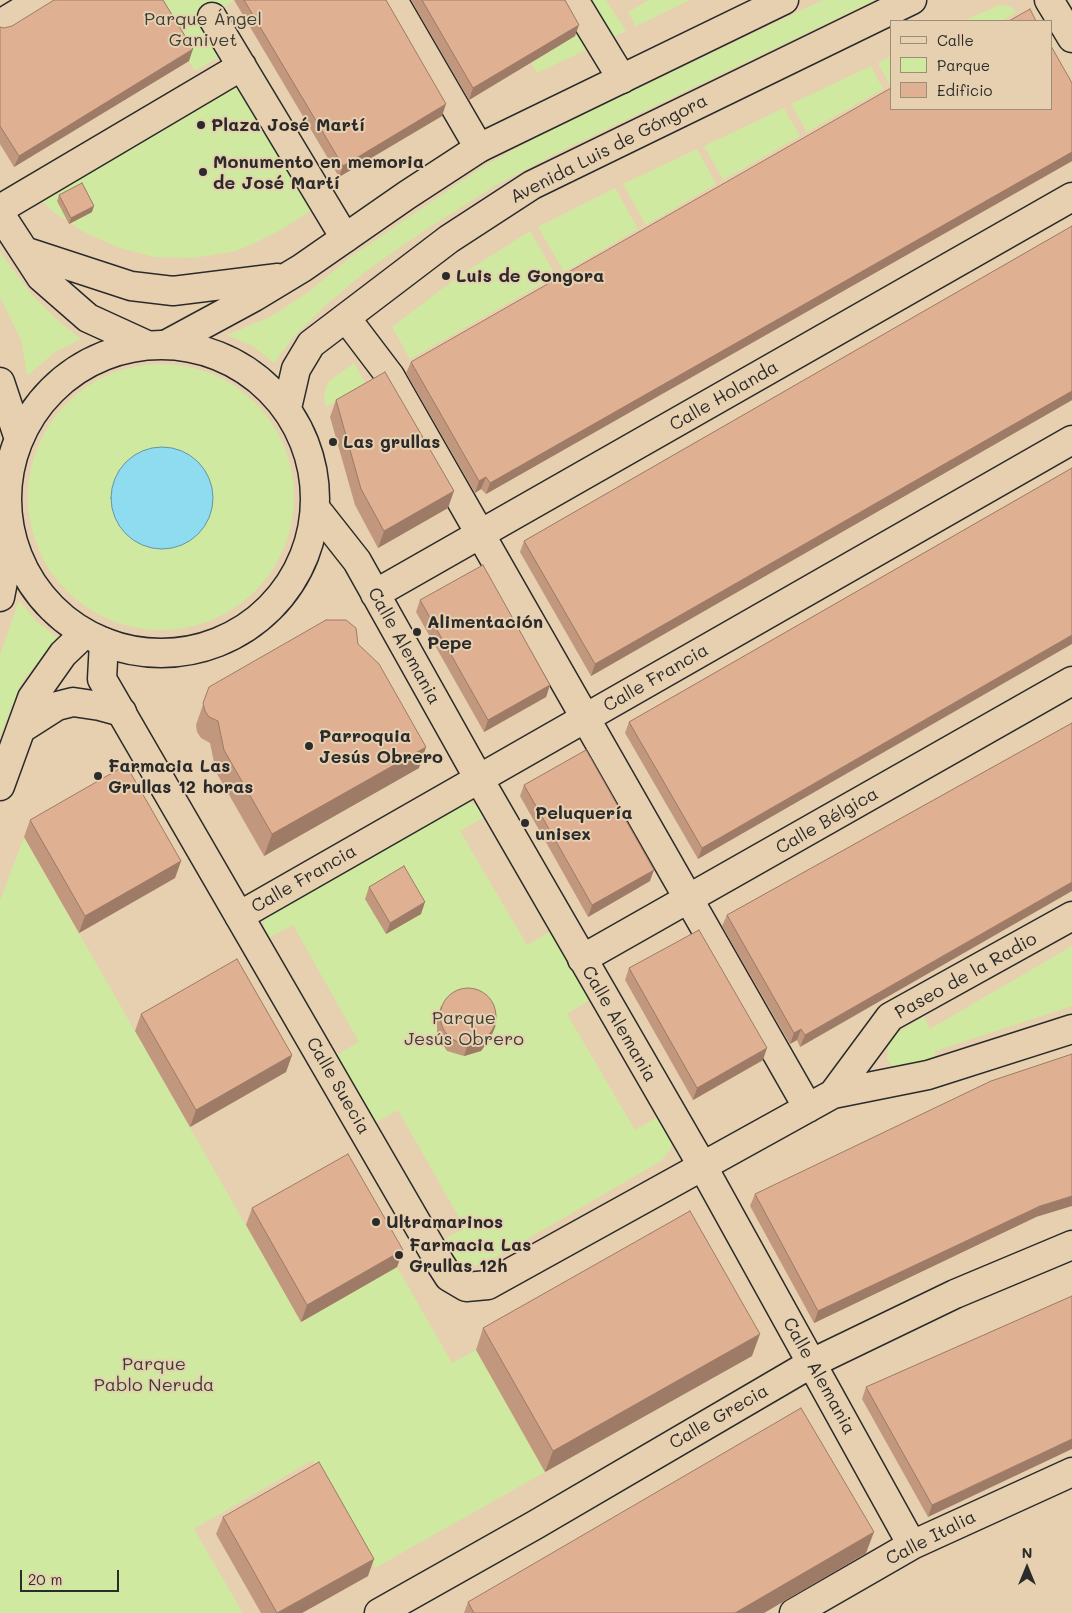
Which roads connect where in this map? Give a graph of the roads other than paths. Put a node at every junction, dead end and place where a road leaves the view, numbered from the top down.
1 (40, 0) edge
2 (393, 0) edge
3 (574, 0) edge
4 (784, 0) edge
5 (912, 0) edge
6 (1049, 0) edge
7 (212, 17) dead end
8 (0, 24) edge
9 (1072, 38) edge
10 (242, 66) junction
11 (622, 80) junction
12 (479, 148) junction
13 (1072, 197) edge
14 (0, 209) edge
15 (0, 214) edge
16 (345, 238) junction
17 (24, 251) junction
18 (286, 277) junction
19 (346, 318) junction
20 (158, 344) junction
21 (0, 382) edge
22 (286, 408) junction
23 (18, 436) junction
24 (1072, 440) edge
25 (316, 509) junction
26 (481, 534) junction
27 (11, 540) junction
28 (376, 594) junction
29 (0, 597) edge
30 (94, 638) junction
31 (1072, 682) edge
32 (122, 712) junction
33 (586, 718) junction
34 (21, 729) junction
35 (478, 779) junction
36 (0, 786) edge
37 (689, 899) junction
38 (239, 916) junction
39 (1072, 916) edge
40 (582, 959) junction
41 (1072, 1029) edge
42 (872, 1042) junction
43 (898, 1082) junction
44 (833, 1094) junction
45 (808, 1108) junction
46 (703, 1167) junction
47 (1072, 1245) edge
48 (812, 1363) junction
49 (1072, 1472) edge
50 (912, 1545) junction
51 (379, 1613) edge
52 (794, 1613) edge

1 - 8 street
2 - 12 street
3 - 11 street
4 - 11 street
5 - 19 street, Avenida Luis de Góngora
6 - 9 street
7 - 10 street
10 - 14 street
10 - 16 street
11 - 12 street
12 - 16 street
13 - 26 street, Calle Holanda
15 - 17 street
16 - 18 street
17 - 18 street
17 - 20 street
18 - 20 street
19 - 22 street, Avenida Luis de Góngora
19 - 26 street
20 - 22 street
20 - 23 street
21 - 23 street
22 - 25 street
23 - 27 street
24 - 33 street, Calle Francia
25 - 28 street, Calle Alemania
25 - 30 street
26 - 28 street, Calle Holanda
26 - 33 street
27 - 29 street
27 - 30 street
28 - 35 street, Calle Alemania
30 - 32 street, Calle Suecia
30 - 34 street
31 - 37 street, Calle Bélgica
32 - 34 street
32 - 38 street, Calle Suecia
33 - 35 street, Calle Francia
33 - 37 street
34 - 36 street
35 - 38 street, Calle Francia
35 - 40 street, Calle Alemania
37 - 40 street, Calle Bélgica
37 - 45 street
38 - 46 street, Calle Suecia
39 - 42 street, Paseo de la Radio
40 - 46 street, Calle Alemania
41 - 43 street, Paseo de la Radio
42 - 43 street
42 - 44 street, Paseo de la Radio
43 - 44 street, Paseo de la Radio
44 - 45 street, Paseo de la Radio
45 - 46 street, Paseo de la Radio
46 - 48 street, Calle Alemania
47 - 48 street, Calle Grecia
48 - 50 street, Calle Alemania
48 - 51 street, Calle Grecia
49 - 50 street, Calle Italia
50 - 52 street, Calle Italia

